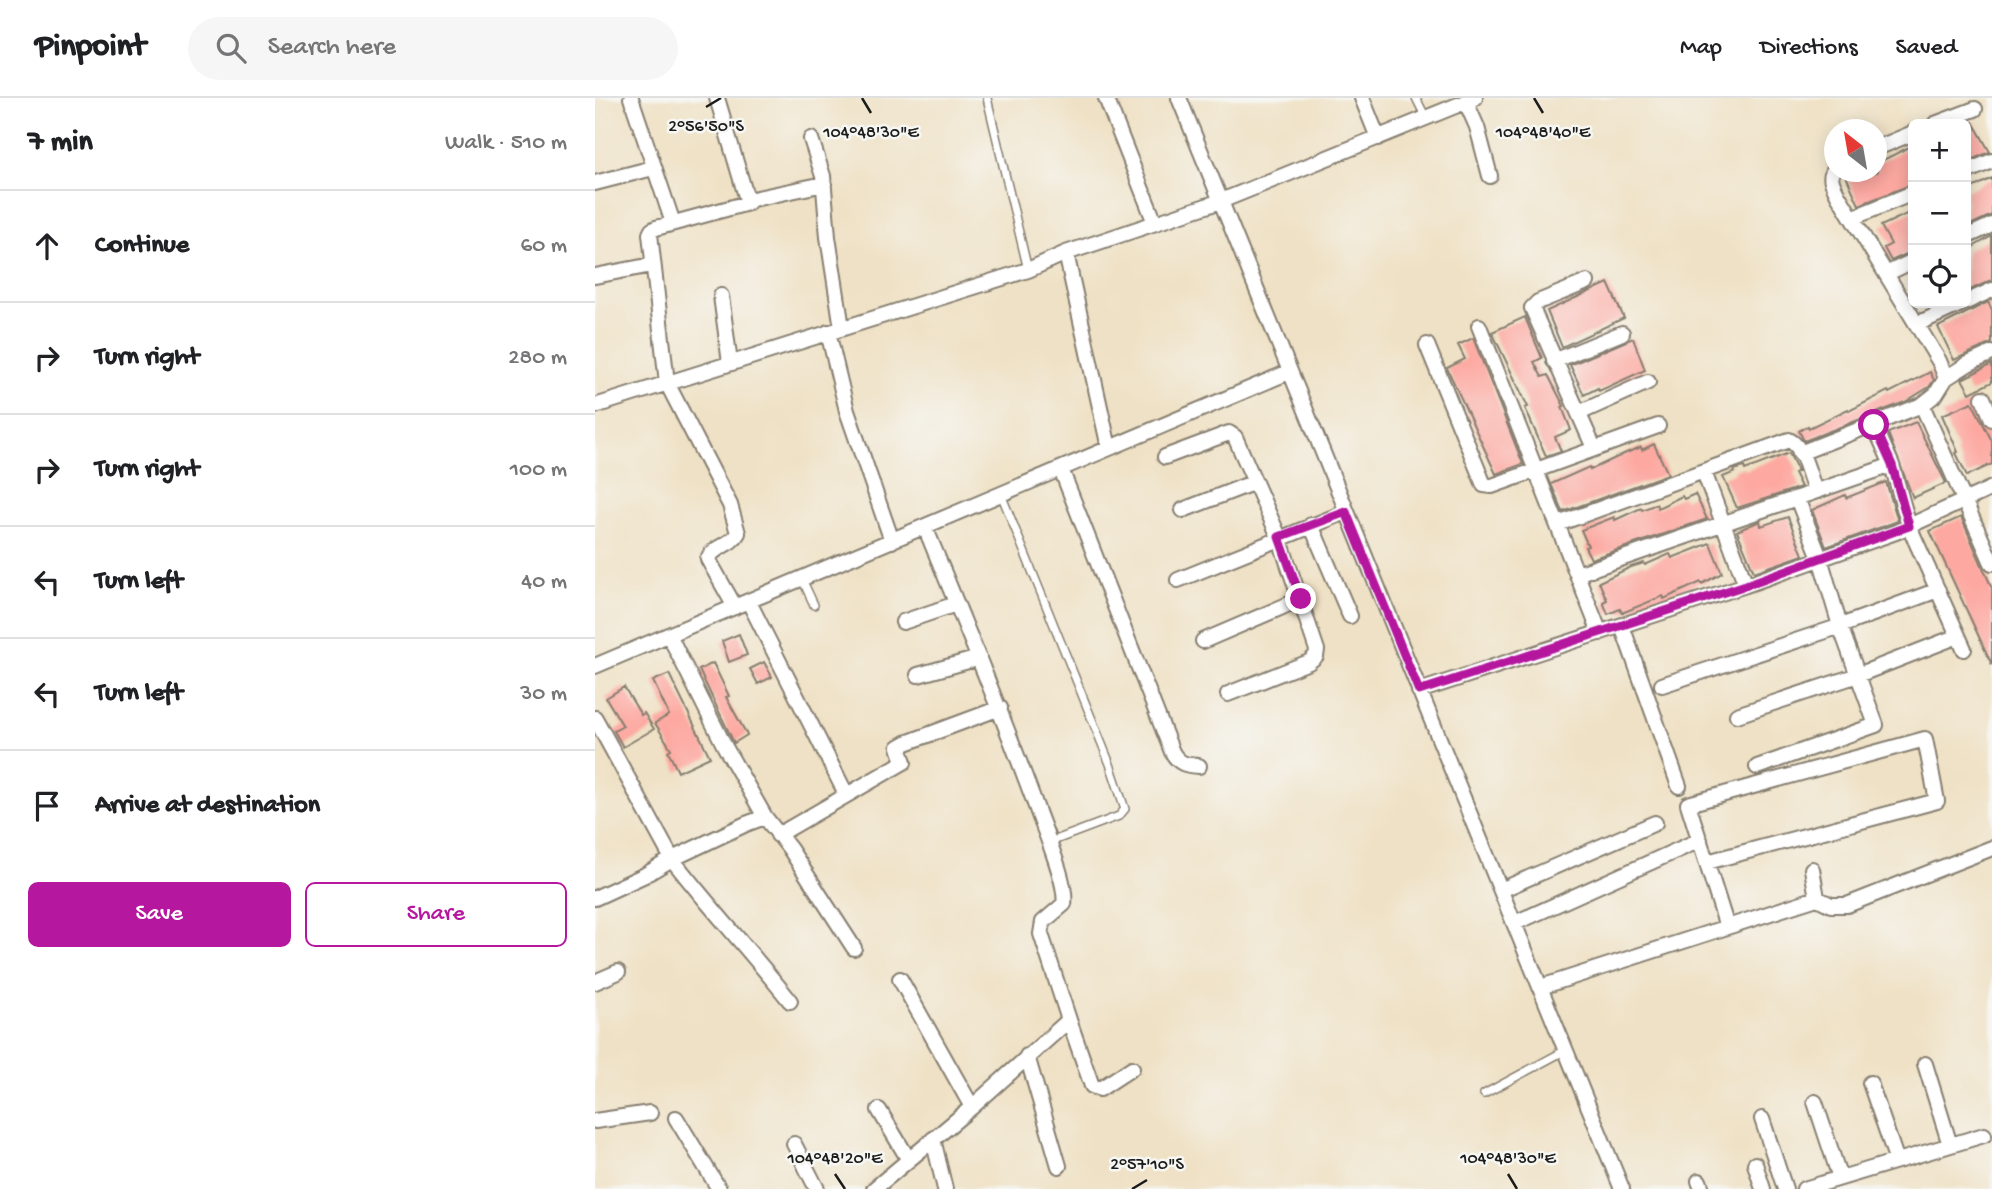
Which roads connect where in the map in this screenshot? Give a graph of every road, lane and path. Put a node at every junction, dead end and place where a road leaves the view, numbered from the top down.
1 (631, 98) edge
2 (717, 98) edge
3 (987, 98) edge
4 (1106, 98) edge
5 (1179, 98) edge
6 (1362, 98) edge
7 (1416, 98) edge
8 (1471, 104) edge
9 (1975, 109) dead end
10 (1426, 118) junction
11 (1948, 119) edge
12 (1908, 135) edge
13 (1378, 138) junction
14 (811, 139) dead end
15 (1887, 144) edge
16 (1992, 161) edge
17 (653, 168) junction
18 (1971, 170) edge
19 (1490, 176) dead end
20 (1833, 182) edge
21 (595, 183) edge
22 (824, 184) junction
23 (1908, 195) edge
24 (748, 200) junction
25 (1224, 209) junction
26 (1852, 218) junction
27 (673, 223) junction
28 (1155, 223) junction
29 (1992, 225) edge
30 (1971, 235) edge
31 (1068, 260) junction
32 (1908, 263) edge
33 (652, 265) junction
34 (1028, 270) junction
35 (1886, 274) junction
36 (595, 276) edge
37 (1587, 282) dead end
38 (1992, 290) edge
39 (721, 296) dead end
40 (1971, 299) edge
41 (1951, 308) edge
42 (1916, 324) junction
43 (1479, 326) dead end
44 (1622, 333) dead end
45 (832, 334) junction
46 (1427, 345) dead end
47 (1992, 353) edge
48 (1555, 362) junction
49 (730, 363) junction
50 (1946, 378) junction
51 (1292, 380) junction
52 (1648, 382) dead end
53 (670, 387) junction
54 (1983, 398) dead end
55 (595, 405) edge
56 (1922, 405) junction
57 (1579, 413) junction
58 (1992, 419) edge
59 (1874, 425) junction
60 (1658, 426) dead end
61 (1109, 448) junction
62 (1594, 448) junction
63 (1800, 453) junction
64 (1165, 457) dead end
65 (1892, 465) junction
66 (1537, 468) junction
67 (1704, 472) junction
68 (1064, 477) junction
69 (1255, 482) junction
70 (1992, 488) edge
71 (1815, 491) junction
72 (1002, 497) junction
73 (1797, 498) junction
74 (1966, 499) junction
75 (1183, 510) dead end
76 (1346, 512) junction
77 (1558, 524) junction
78 (1723, 524) junction
79 (1311, 525) junction
80 (1909, 526) junction
81 (928, 534) junction
82 (1279, 537) junction
83 (892, 541) junction
84 (1990, 555) edge
85 (1820, 558) junction
86 (1577, 574) junction
87 (1178, 580) dead end
88 (803, 582) junction
89 (1746, 585) junction
90 (1938, 590) junction
91 (1301, 599) junction
92 (956, 604) junction
93 (745, 605) junction
94 (814, 605) dead end
95 (1350, 617) dead end
96 (903, 622) dead end
97 (1622, 626) junction
98 (1840, 626) junction
99 (1600, 633) junction
100 (673, 641) junction
101 (1203, 641) dead end
102 (979, 657) junction
103 (595, 666) edge
104 (918, 675) dead end
105 (1858, 675) junction
106 (1662, 685) dead end
107 (1419, 691) junction
108 (1228, 694) dead end
109 (1000, 708) junction
110 (1737, 715) dead end
111 (595, 718) edge
112 (1199, 766) dead end
113 (1757, 768) dead end
114 (1679, 786) dead end
115 (846, 794) junction
116 (765, 817) junction
117 (1655, 823) dead end
118 (778, 835) junction
119 (1700, 840) junction
120 (1049, 842) junction
121 (1992, 848) edge
122 (672, 859) junction
123 (1707, 862) junction
124 (1812, 869) dead end
125 (1501, 890) junction
126 (595, 898) edge
127 (1817, 898) junction
128 (1515, 923) junction
129 (1727, 927) junction
130 (854, 948) dead end
131 (618, 972) dead end
132 (900, 979) dead end
133 (595, 982) edge
134 (1541, 987) junction
135 (790, 1002) dead end
136 (1069, 1020) junction
137 (1566, 1050) junction
138 (1027, 1056) junction
139 (1925, 1064) dead end
140 (1132, 1068) dead end
141 (1870, 1083) dead end
142 (1484, 1094) dead end
143 (1815, 1102) dead end
144 (972, 1107) junction
145 (879, 1110) dead end
146 (650, 1113) dead end
147 (676, 1118) dead end
148 (1762, 1119) dead end
149 (595, 1121) edge
150 (1984, 1135) dead end
151 (933, 1139) junction
152 (794, 1144) dead end
153 (1950, 1145) junction
154 (909, 1160) junction
155 (1897, 1161) junction
156 (1755, 1164) dead end
157 (1059, 1166) dead end
158 (1840, 1178) junction
159 (719, 1189) edge
160 (817, 1189) edge
161 (874, 1189) edge
162 (945, 1189) edge
163 (1622, 1189) edge
164 (1763, 1189) edge
165 (1786, 1189) edge
166 (1804, 1189) edge

1 - 17 street
2 - 24 street
3 - 34 lane
4 - 28 street
5 - 25 street
6 - 13 street
7 - 10 lane
8 - 10 street
8 - 19 street
9 - 11 street
10 - 13 street
12 - 15 street
13 - 25 street
14 - 22 street
16 - 18 street
17 - 21 street
17 - 27 street
20 - 26 street
22 - 24 street
22 - 45 street
23 - 26 street
24 - 27 street
25 - 28 street
25 - 51 street
26 - 35 street
27 - 33 street
28 - 31 street
29 - 30 street
31 - 34 street
31 - 61 street
32 - 35 street
33 - 36 street
33 - 53 street
34 - 45 street
35 - 42 street
37 - 48 street
38 - 40 street
39 - 49 street
41 - 42 street
42 - 50 street
43 - 66 street
44 - 48 street
45 - 49 street
45 - 83 street
46 - 66 street
47 - 50 street
48 - 57 street
49 - 53 street
50 - 56 street
51 - 61 street
51 - 76 street
52 - 57 street
53 - 55 street
53 - 93 street
54 - 58 street
56 - 59 street
56 - 74 street
57 - 62 street
59 - 63 street
59 - 65 street
60 - 62 street
61 - 68 street
62 - 66 street
63 - 67 street
63 - 71 street
64 - 69 street
65 - 71 street
65 - 80 street
66 - 77 street
67 - 77 street
67 - 78 street
68 - 72 street
68 - 112 street
69 - 75 street
69 - 82 street
70 - 74 street
71 - 73 street
72 - 81 street
72 - 120 lane
73 - 78 street
73 - 85 street
74 - 80 street
74 - 84 street
76 - 79 street
76 - 107 street
77 - 86 street
78 - 86 street
78 - 89 street
79 - 82 street
79 - 95 street
80 - 85 street
80 - 90 street
81 - 83 street
81 - 92 street
82 - 87 street
82 - 91 street
83 - 88 street
85 - 89 street
85 - 98 street
86 - 99 street
88 - 93 street
88 - 94 lane
89 - 97 street
90 - 98 street
90 - 105 street
91 - 101 street
91 - 108 street
92 - 96 street
92 - 102 street
93 - 100 street
93 - 115 street
97 - 99 street
97 - 114 street
98 - 105 street
98 - 106 street
99 - 107 street
100 - 103 street
100 - 116 street
102 - 104 street
102 - 109 street
105 - 110 street
105 - 113 street
107 - 125 street
109 - 115 street
109 - 120 street
111 - 122 street
115 - 118 street
116 - 118 street
116 - 122 street
117 - 125 street
118 - 130 street
119 - 123 street
119 - 123 street
119 - 128 street
120 - 136 street
121 - 127 street
122 - 126 street
122 - 135 street
123 - 129 street
124 - 127 street
125 - 128 street
127 - 129 street
128 - 134 street
129 - 134 street
131 - 133 street
132 - 144 street
134 - 137 street
136 - 138 street
136 - 140 street
137 - 142 lane
137 - 163 street
138 - 144 street
138 - 157 street
139 - 153 street
141 - 155 street
143 - 158 street
144 - 151 street
145 - 154 street
146 - 149 street
147 - 159 street
148 - 165 street
150 - 153 street
151 - 154 street
151 - 162 street
152 - 160 street
153 - 155 street
154 - 161 street
155 - 158 street
156 - 164 street
158 - 166 street

